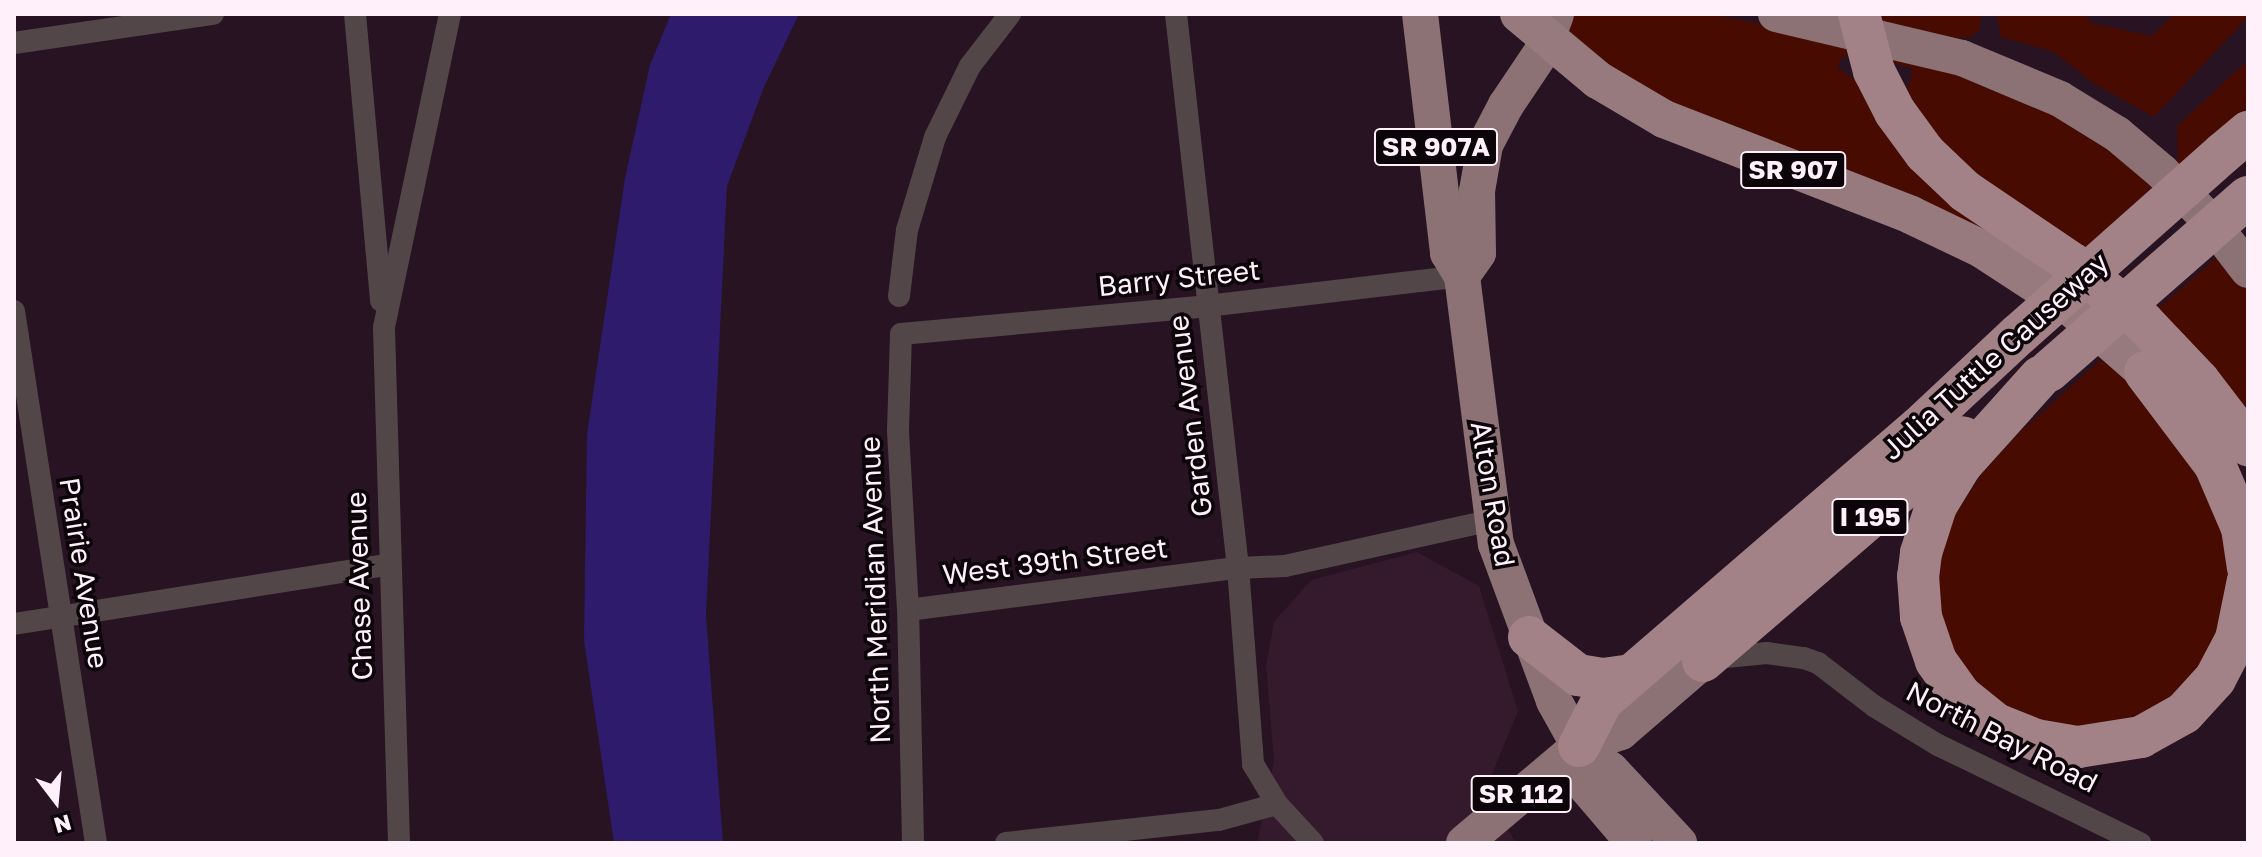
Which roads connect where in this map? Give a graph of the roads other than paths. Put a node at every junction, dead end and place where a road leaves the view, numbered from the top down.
1 (213, 14) edge
2 (355, 14) edge
3 (450, 14) edge
4 (1010, 14) edge
5 (1176, 14) edge
6 (1420, 14) edge
7 (1519, 14) edge
8 (1776, 14) edge
9 (1859, 14) edge
10 (1552, 27) edge
11 (14, 43) edge
12 (2235, 143) edge
13 (2248, 197) edge
14 (2248, 270) edge
15 (1462, 276) junction
16 (899, 296) dead end
17 (1207, 306) junction
18 (14, 311) edge
19 (384, 327) junction
20 (901, 334) joint
21 (2145, 372) junction
22 (2045, 374) junction
23 (2248, 445) edge
24 (2248, 491) edge
25 (1492, 520) junction
26 (388, 565) junction
27 (1238, 568) junction
28 (2248, 568) edge
29 (2248, 580) edge
30 (908, 610) junction
31 (60, 617) junction
32 (14, 624) edge
33 (1529, 637) junction
34 (1703, 661) junction
35 (1632, 675) junction
36 (1579, 746) junction
37 (1277, 804) junction
38 (1669, 840) edge
39 (96, 843) edge
40 (399, 843) edge
41 (913, 843) edge
42 (1006, 843) edge
43 (1313, 843) edge
44 (1464, 843) edge
45 (1634, 843) edge
46 (2140, 843) edge

1 - 11 street
2 - 19 street, Chase Avenue
3 - 19 street, Chase Avenue
4 - 16 street
5 - 17 street, Garden Avenue
6 - 15 main road, Alton Road / SR 907A
7 - 10 highway, SR 907
8 - 14 main road
9 - 23 highway, bridge
10 - 15 main road, SR 907A
10 - 21 highway, SR 907
12 - 35 highway, Julia Tuttle Causeway / I 195, bridge
13 - 22 highway, Julia Tuttle Causeway / I 195, bridge
15 - 17 street, Barry Street
15 - 25 main road, Alton Road / SR 907A
17 - 20 street, Barry Street
17 - 27 street, Garden Avenue
18 - 31 street, Prairie Avenue
19 - 26 street, Chase Avenue
20 - 30 street, North Meridian Avenue
21 - 24 main road, SR 907
21 - 28 highway
22 - 29 highway
22 - 34 highway, Julia Tuttle Causeway / I 195
25 - 27 street, West 39th Street
25 - 33 main road, Alton Road / SR 907A
26 - 31 street
26 - 40 street, Chase Avenue
27 - 30 street, West 39th Street
27 - 37 street, Garden Avenue
30 - 41 street, North Meridian Avenue
31 - 32 street
31 - 39 street, Prairie Avenue
33 - 35 highway
33 - 36 main road, Alton Road / SR 907A
34 - 36 main road, Julia Tuttle Causeway / I 195
34 - 46 street, North Bay Road
35 - 36 highway, Julia Tuttle Causeway / I 195
36 - 38 main road, Alton Road / SR 907A
36 - 44 main road, SR 112
36 - 45 main road, Alton Road / SR 907A
37 - 42 street
37 - 43 street, Garden Avenue

